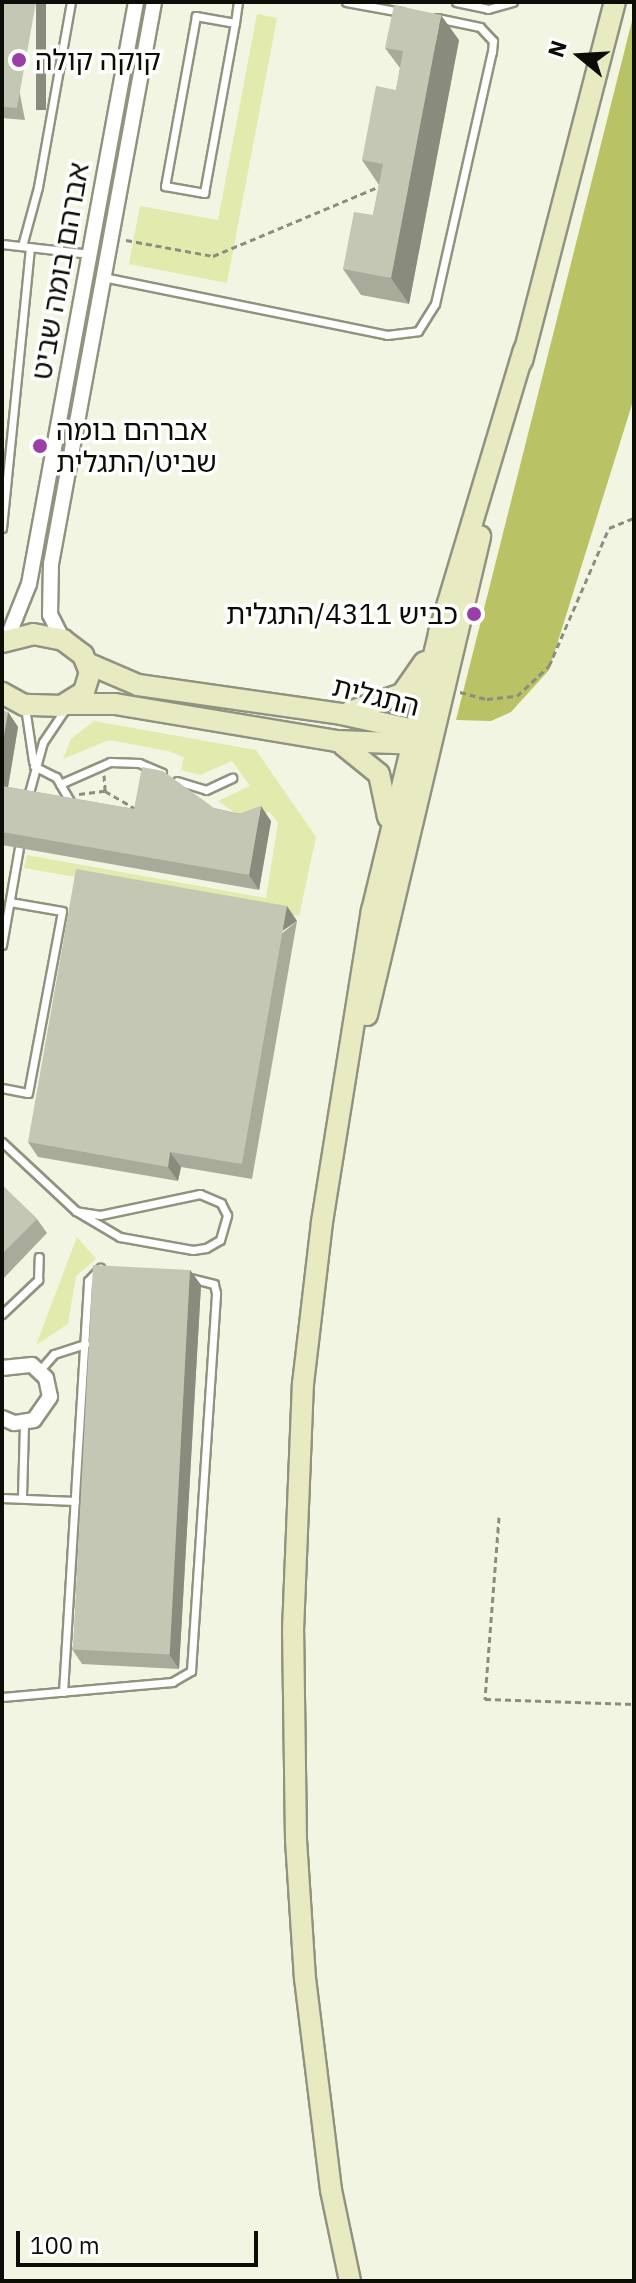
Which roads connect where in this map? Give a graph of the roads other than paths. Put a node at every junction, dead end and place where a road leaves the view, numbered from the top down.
1 (71, 2) edge
2 (136, 2) edge
3 (154, 2) edge
4 (238, 2) edge
5 (346, 2) edge
6 (456, 2) edge
7 (513, 2) edge
8 (615, 2) edge
9 (409, 13) edge
10 (424, 16) edge
11 (235, 23) junction
12 (2, 244) edge
13 (26, 246) junction
14 (90, 254) junction
15 (103, 277) junction
16 (524, 350) junction
17 (2, 528) edge
18 (439, 633) junction
19 (63, 640) junction
20 (4, 641) edge
21 (89, 664) junction
22 (2, 693) edge
23 (69, 704) junction
24 (24, 705) junction
25 (341, 714) junction
26 (419, 740) junction
27 (336, 741) junction
28 (34, 766) junction
29 (232, 778) dead end
30 (60, 784) junction
31 (27, 803) edge
32 (72, 805) edge
33 (388, 842) junction
34 (19, 848) edge
35 (10, 902) junction
36 (2, 945) edge
37 (2, 1088) edge
38 (2, 1142) edge
39 (76, 1211) junction
40 (322, 1222) junction
41 (39, 1257) dead end
42 (104, 1266) edge
43 (177, 1276) edge
44 (2, 1314) edge
45 (85, 1344) junction
46 (2, 1368) edge
47 (40, 1370) junction
48 (2, 1418) edge
49 (24, 1423) junction
50 (22, 1496) junction
51 (2, 1498) edge
52 (75, 1501) junction
53 (63, 1692) junction
54 (2, 1697) edge
55 (350, 2281) edge

1 - 13 lane
2 - 14 street, אברהם בומה שביט
3 - 15 street, אברהם בומה שביט
4 - 11 lane
5 - 9 lane
6 - 7 lane
8 - 16 main road
10 - 15 lane
11 - 11 lane
12 - 13 lane
13 - 14 lane
13 - 17 lane
14 - 20 street, אברהם בומה שביט
15 - 19 street, אברהם בומה שביט
16 - 18 main road
16 - 26 main road
18 - 25 main road
18 - 26 main road
19 - 20 main road
19 - 21 main road, התגלית
21 - 23 main road
21 - 25 main road, התגלית
22 - 24 main road
23 - 24 main road, התגלית
23 - 27 main road, התגלית
23 - 28 lane
24 - 28 lane
25 - 26 main road, התגלית
26 - 27 main road, התגלית
26 - 33 main road
26 - 40 main road
27 - 33 main road
28 - 30 lane
28 - 31 lane
29 - 30 lane
30 - 32 lane
33 - 40 main road
34 - 35 lane
35 - 36 lane
35 - 37 lane
38 - 39 lane
39 - 39 lane
40 - 55 main road
41 - 44 lane
42 - 45 lane
43 - 53 lane
45 - 47 lane
45 - 52 lane
46 - 47 street
47 - 49 street
48 - 49 street
49 - 50 lane
50 - 51 lane
50 - 52 lane
52 - 53 lane
53 - 54 lane

